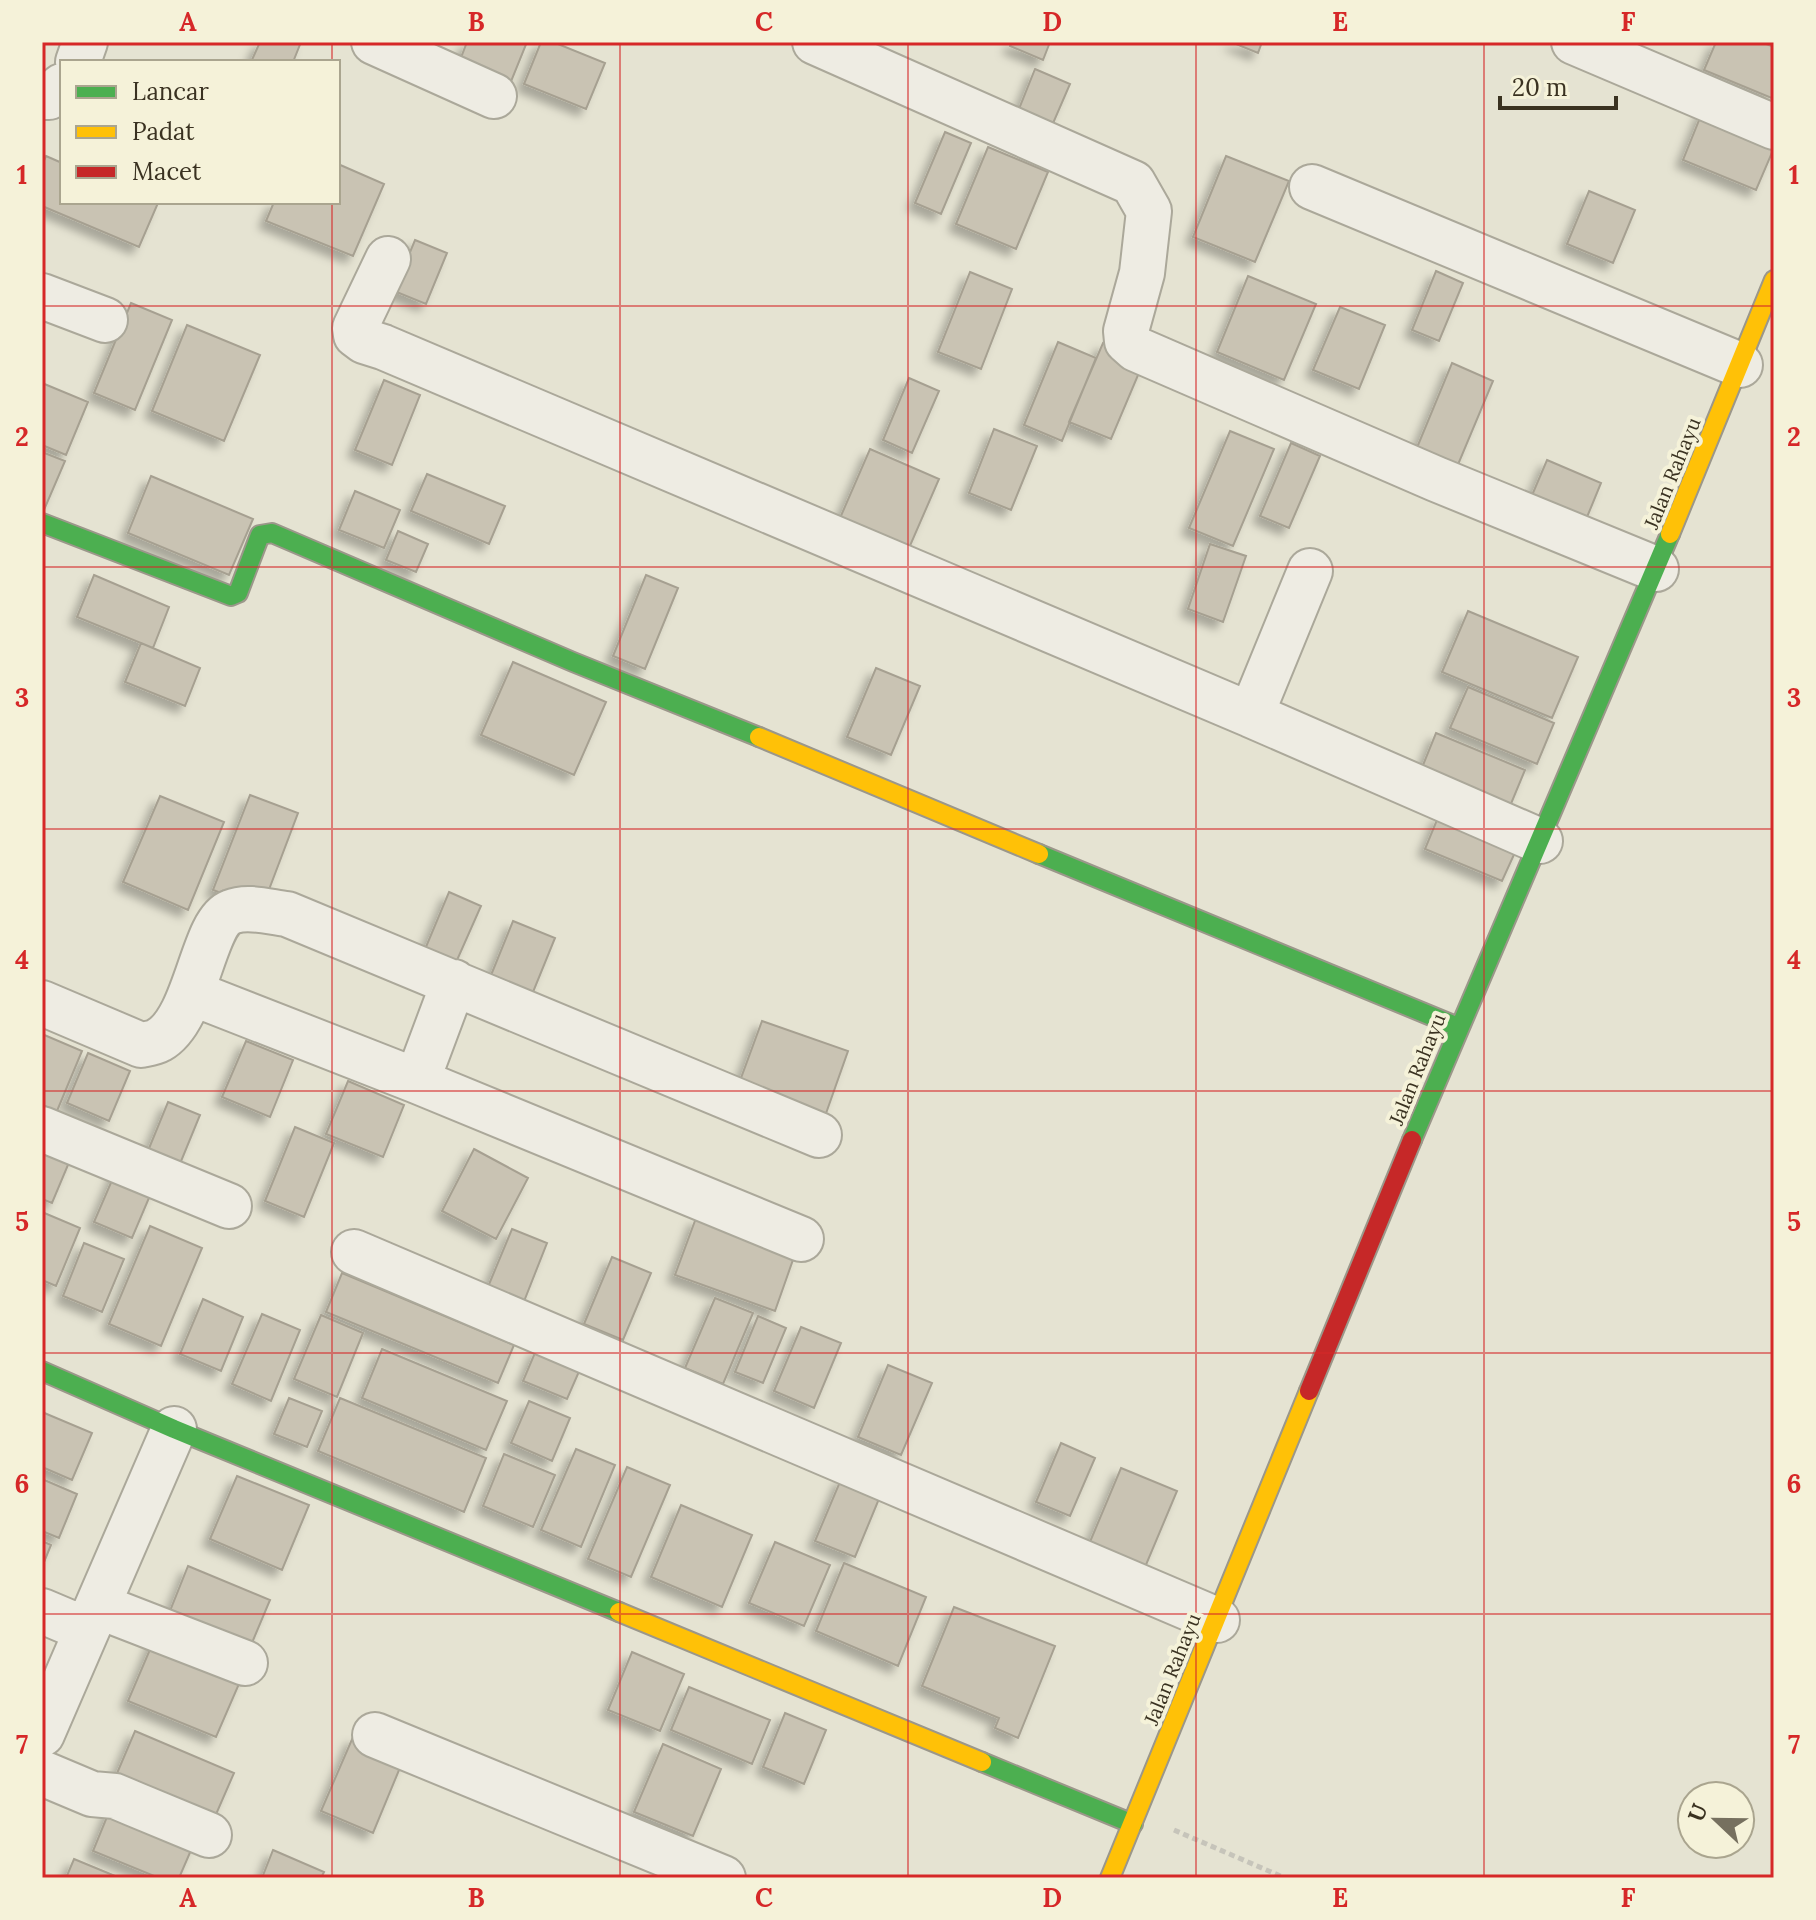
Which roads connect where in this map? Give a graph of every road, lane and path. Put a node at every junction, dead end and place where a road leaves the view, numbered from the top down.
1 (374, 42) edge
2 (815, 42) edge
3 (1574, 42) edge
4 (60, 88) edge
5 (494, 96) dead end
6 (42, 97) edge
7 (1774, 127) edge
8 (1312, 187) dead end
9 (388, 259) dead end
10 (1774, 280) edge
11 (42, 296) edge
12 (105, 320) dead end
13 (1740, 365) junction
14 (42, 523) edge
15 (1656, 569) junction
16 (1310, 571) dead end
17 (1251, 715) junction
18 (1540, 841) junction
19 (454, 982) junction
20 (192, 993) junction
21 (42, 1003) edge
22 (1458, 1027) junction
23 (417, 1081) junction
24 (42, 1129) edge
25 (819, 1135) dead end
26 (229, 1206) dead end
27 (801, 1239) dead end
28 (354, 1252) dead end
29 (42, 1371) edge
30 (174, 1429) junction
31 (42, 1611) edge
32 (92, 1618) junction
33 (1217, 1620) junction
34 (245, 1663) dead end
35 (42, 1734) edge
36 (375, 1735) dead end
37 (42, 1773) edge
38 (1135, 1819) junction
39 (209, 1835) dead end
40 (723, 1878) edge
41 (1110, 1878) edge
42 (1285, 1878) edge

1 - 5 street
2 - 15 street
3 - 7 street
4 - 6 street
8 - 13 street
9 - 17 street
10 - 13 street, Jalan Rahayu
11 - 12 street
13 - 15 street, Jalan Rahayu
14 - 22 street
15 - 18 street, Jalan Rahayu
16 - 17 street
17 - 18 street
18 - 22 street, Jalan Rahayu
19 - 20 street
19 - 23 street
19 - 25 street
20 - 21 street
20 - 23 street
22 - 33 street, Jalan Rahayu
23 - 27 street
24 - 26 street
28 - 33 street
29 - 30 street
30 - 32 street
30 - 38 street
31 - 32 street
32 - 34 street
32 - 35 street
33 - 38 street, Jalan Rahayu
36 - 40 street
37 - 39 street
38 - 41 street, Jalan Rahayu
38 - 42 path

